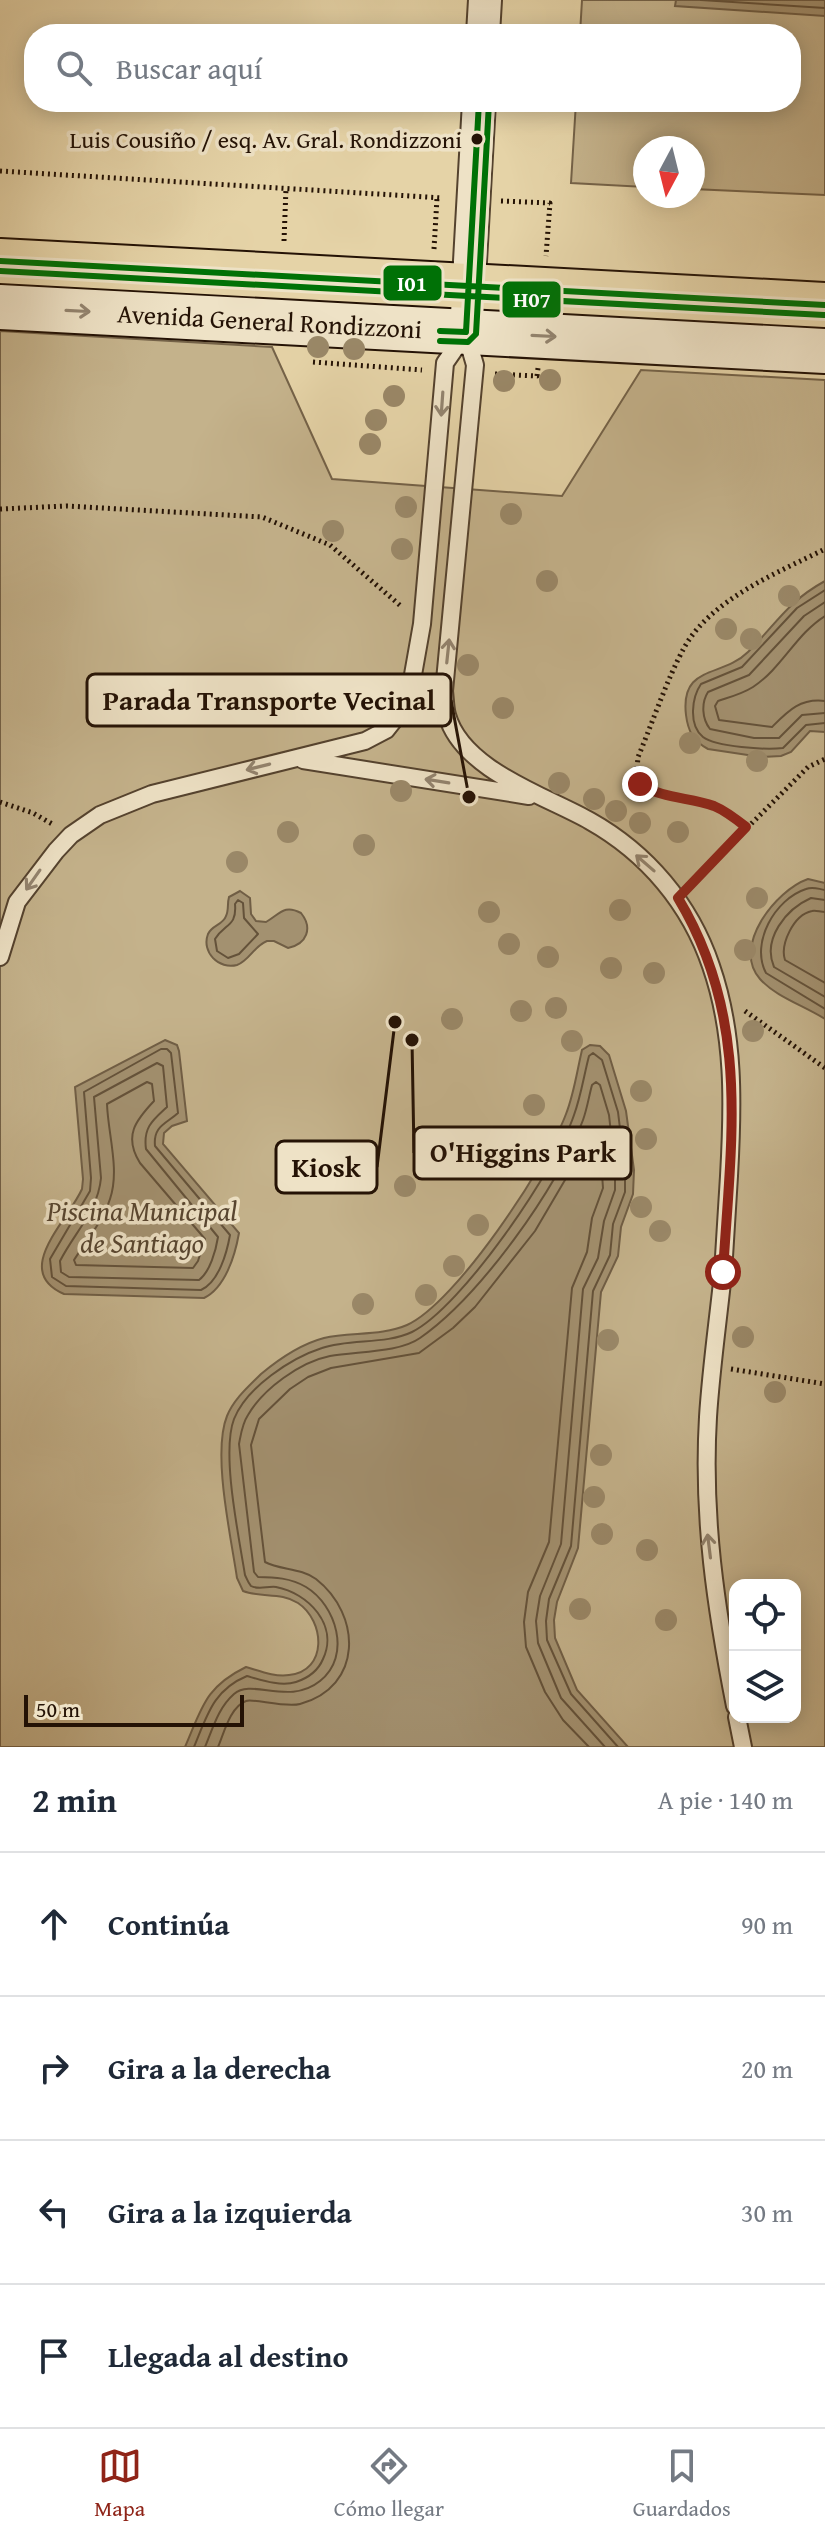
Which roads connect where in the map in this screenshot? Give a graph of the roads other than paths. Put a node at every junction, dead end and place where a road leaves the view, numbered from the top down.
1 (485, 0) edge
2 (484, 24) edge
3 (478, 112) edge
4 (0, 261) edge
5 (469, 286) junction
6 (825, 305) edge
7 (0, 307) edge
8 (825, 351) edge
9 (470, 352) junction
10 (293, 758) junction
11 (542, 798) junction
12 (0, 957) edge
13 (729, 1668) edge
14 (738, 1723) edge
15 (743, 1747) edge

1 - 2 street
3 - 5 street
4 - 5 main road, Avenida General Rondizzoni
5 - 6 main road, Avenida General Rondizzoni
5 - 9 street
7 -> 9 main road, Avenida General Rondizzoni
9 -> 8 main road, Avenida General Rondizzoni
9 -> 10 lane
11 -> 9 lane
11 -> 10 lane
10 -> 12 lane
13 -> 11 lane
14 - 15 lane

